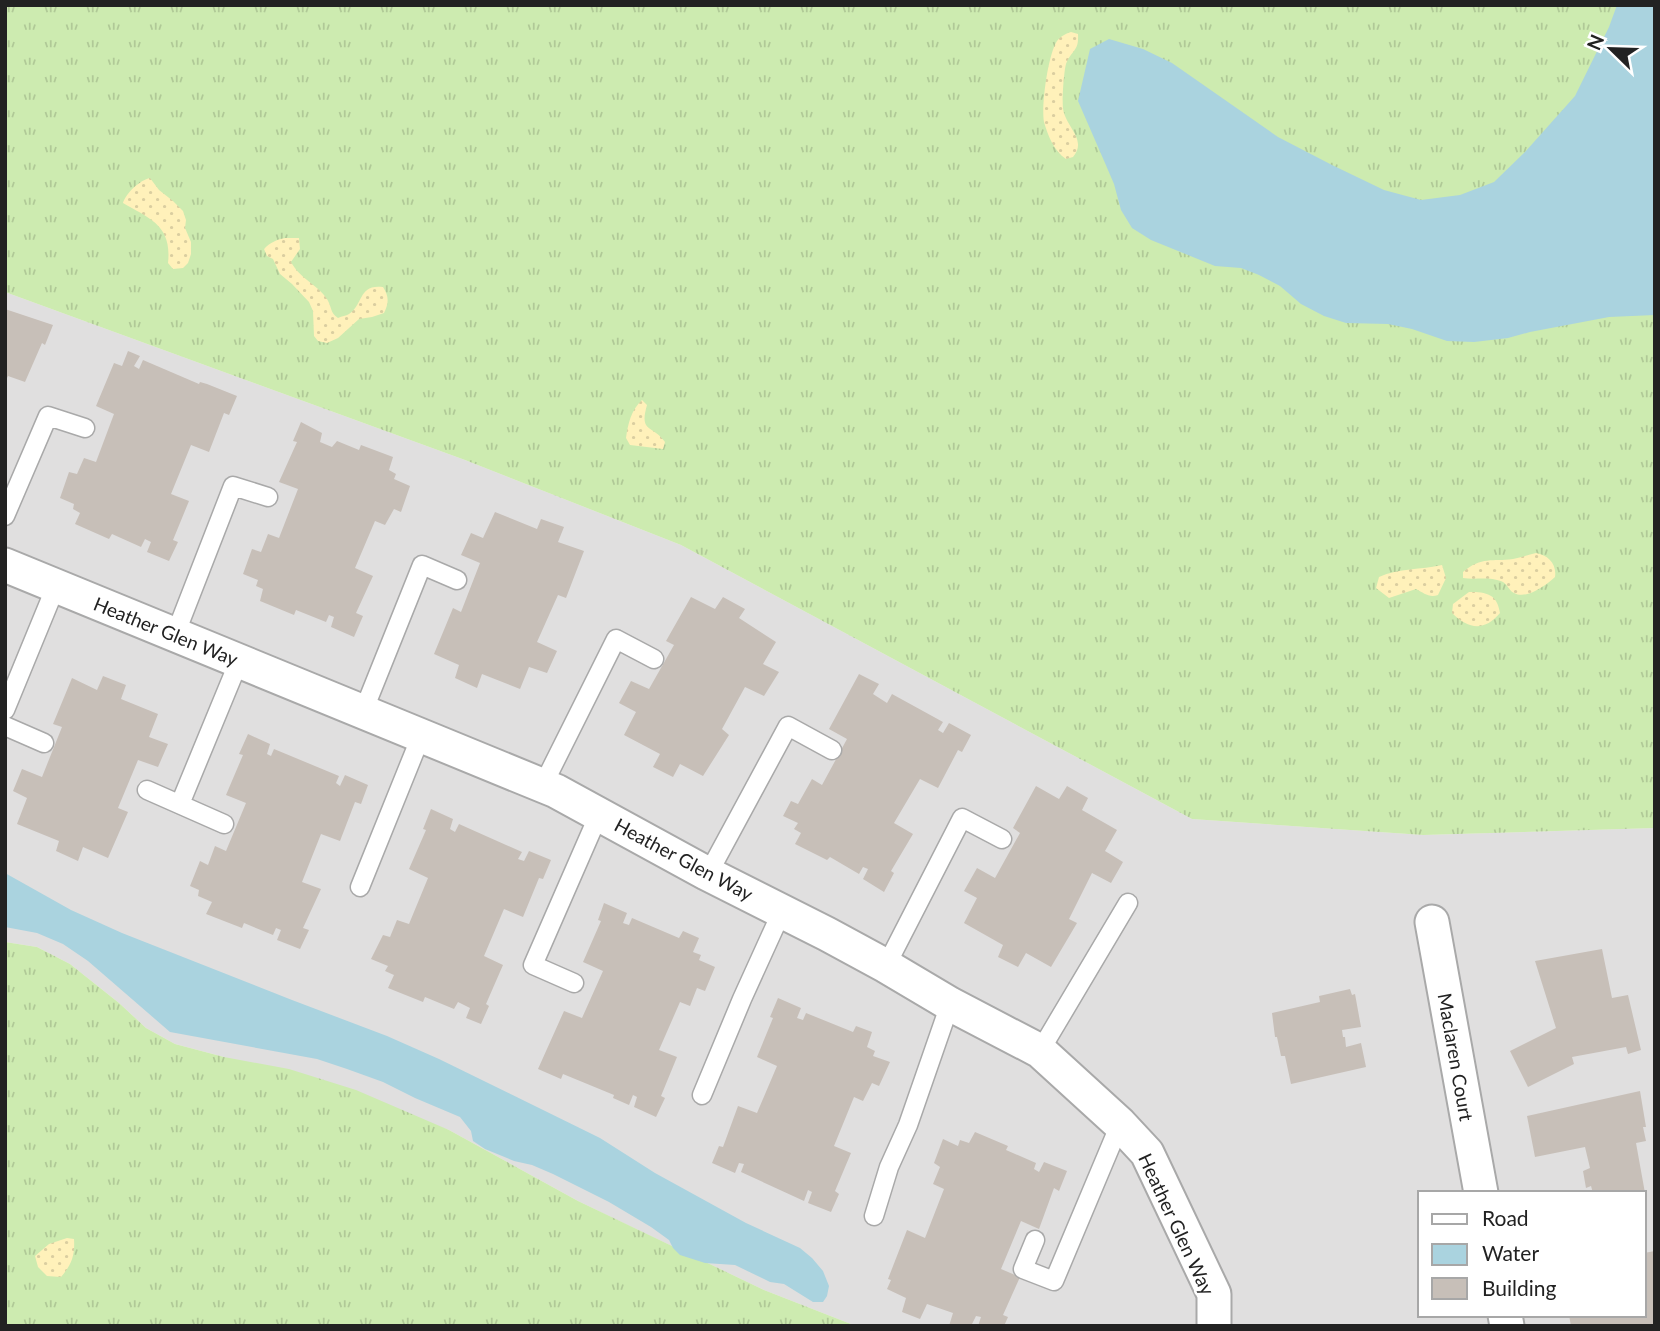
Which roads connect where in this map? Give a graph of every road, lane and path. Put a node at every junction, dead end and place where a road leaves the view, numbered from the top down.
1 (85, 428) dead end
2 (268, 497) dead end
3 (5, 516) edge
4 (5, 565) edge
5 (457, 580) dead end
6 (56, 586) junction
7 (175, 635) junction
8 (654, 659) dead end
9 (239, 661) junction
10 (5, 710) edge
11 (363, 712) junction
12 (5, 726) edge
13 (421, 736) junction
14 (44, 743) dead end
15 (832, 750) dead end
16 (543, 786) junction
17 (147, 790) dead end
18 (180, 804) junction
19 (599, 814) junction
20 (224, 824) dead end
21 (1002, 839) dead end
22 (708, 874) junction
23 (360, 887) dead end
24 (1128, 903) dead end
25 (782, 911) junction
26 (1432, 922) dead end
27 (886, 965) junction
28 (574, 983) dead end
29 (950, 1004) junction
30 (1040, 1051) junction
31 (702, 1095) dead end
32 (1120, 1124) junction
33 (1481, 1191) edge
34 (874, 1216) dead end
35 (1035, 1240) dead end
36 (1214, 1326) edge

1 - 3 lane
2 - 7 lane
4 - 6 street, Heather Glen Way
5 - 11 lane
6 - 7 street, Heather Glen Way
6 - 10 lane
7 - 9 street, Heather Glen Way
8 - 16 lane
9 - 11 street, Heather Glen Way
9 - 18 lane
11 - 13 street, Heather Glen Way
12 - 14 lane
13 - 16 street, Heather Glen Way
13 - 23 lane
15 - 22 lane
16 - 19 street, Heather Glen Way
17 - 18 lane
18 - 20 lane
19 - 22 street, Heather Glen Way
19 - 28 lane
21 - 27 lane
22 - 25 street, Heather Glen Way
24 - 30 lane
25 - 27 street, Heather Glen Way
25 - 31 lane
26 - 33 street, Maclaren Court
27 - 29 street, Heather Glen Way
29 - 30 street, Heather Glen Way
29 - 34 lane
30 - 32 street, Heather Glen Way
32 - 35 lane
32 - 36 street, Heather Glen Way

